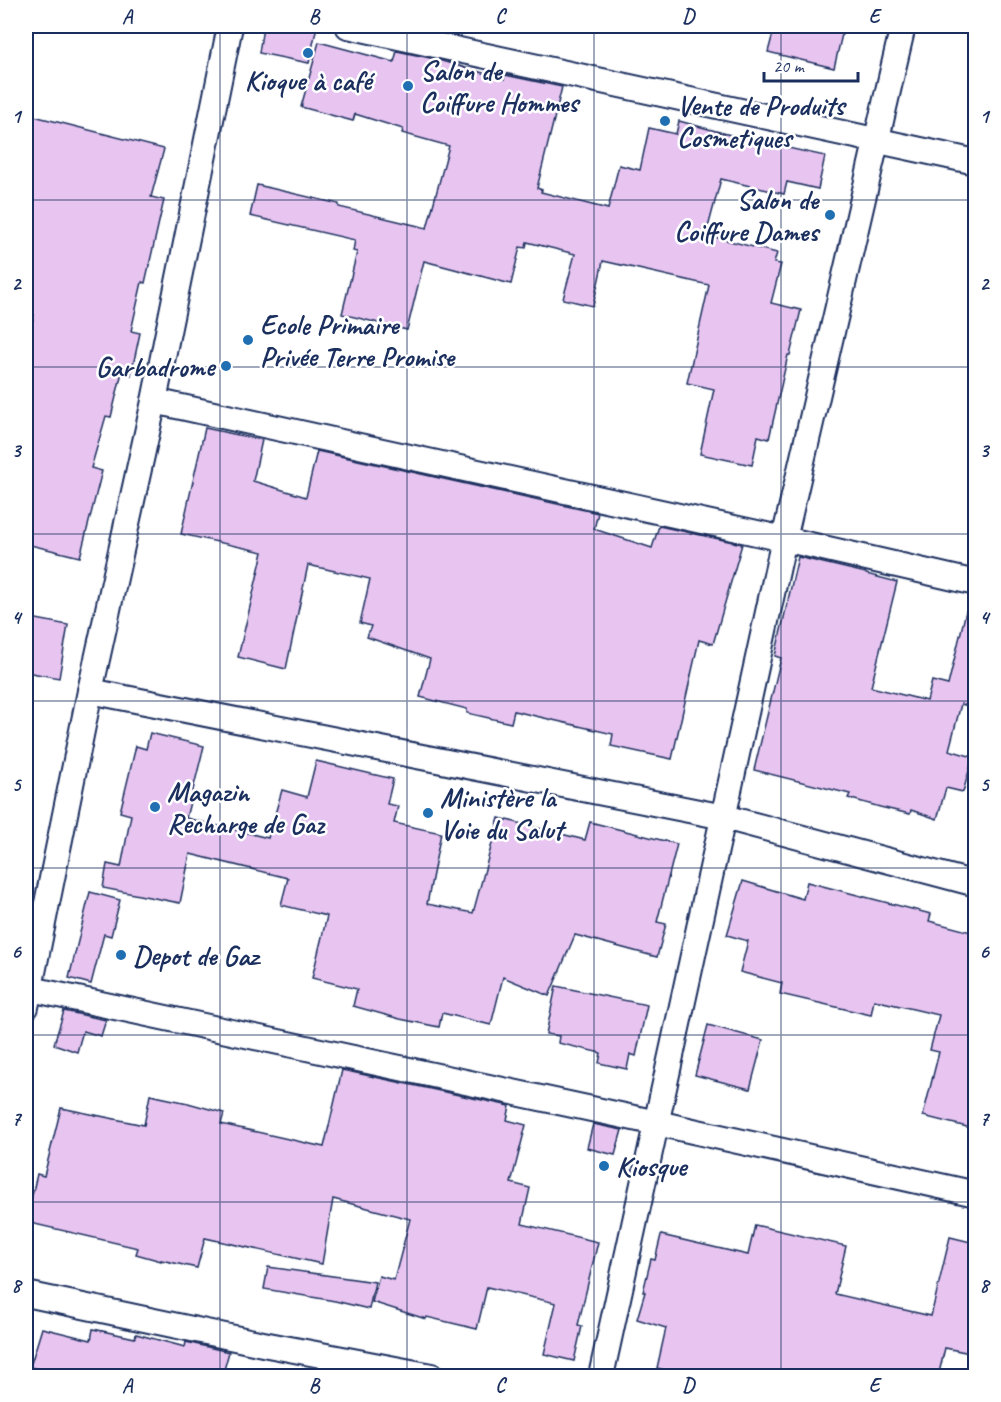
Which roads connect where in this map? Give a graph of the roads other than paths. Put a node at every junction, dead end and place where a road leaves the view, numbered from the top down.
1 (230, 26) edge
2 (348, 26) edge
3 (903, 26) edge
4 (876, 140) junction
5 (975, 162) edge
6 (154, 401) junction
7 (784, 538) junction
8 (975, 583) edge
9 (90, 691) junction
10 (724, 818) junction
11 (975, 884) edge
12 (27, 995) edge
13 (657, 1123) junction
14 (975, 1194) edge
15 (26, 1294) edge
16 (432, 1377) edge
17 (601, 1377) edge

1 - 6 street
2 - 4 street
3 - 4 street
4 - 5 street
4 - 7 street
6 - 7 street
6 - 9 street
7 - 8 street
7 - 10 street
9 - 10 street
9 - 12 street
10 - 11 street
10 - 13 street
12 - 13 street
13 - 14 street
13 - 17 street
15 - 16 street

